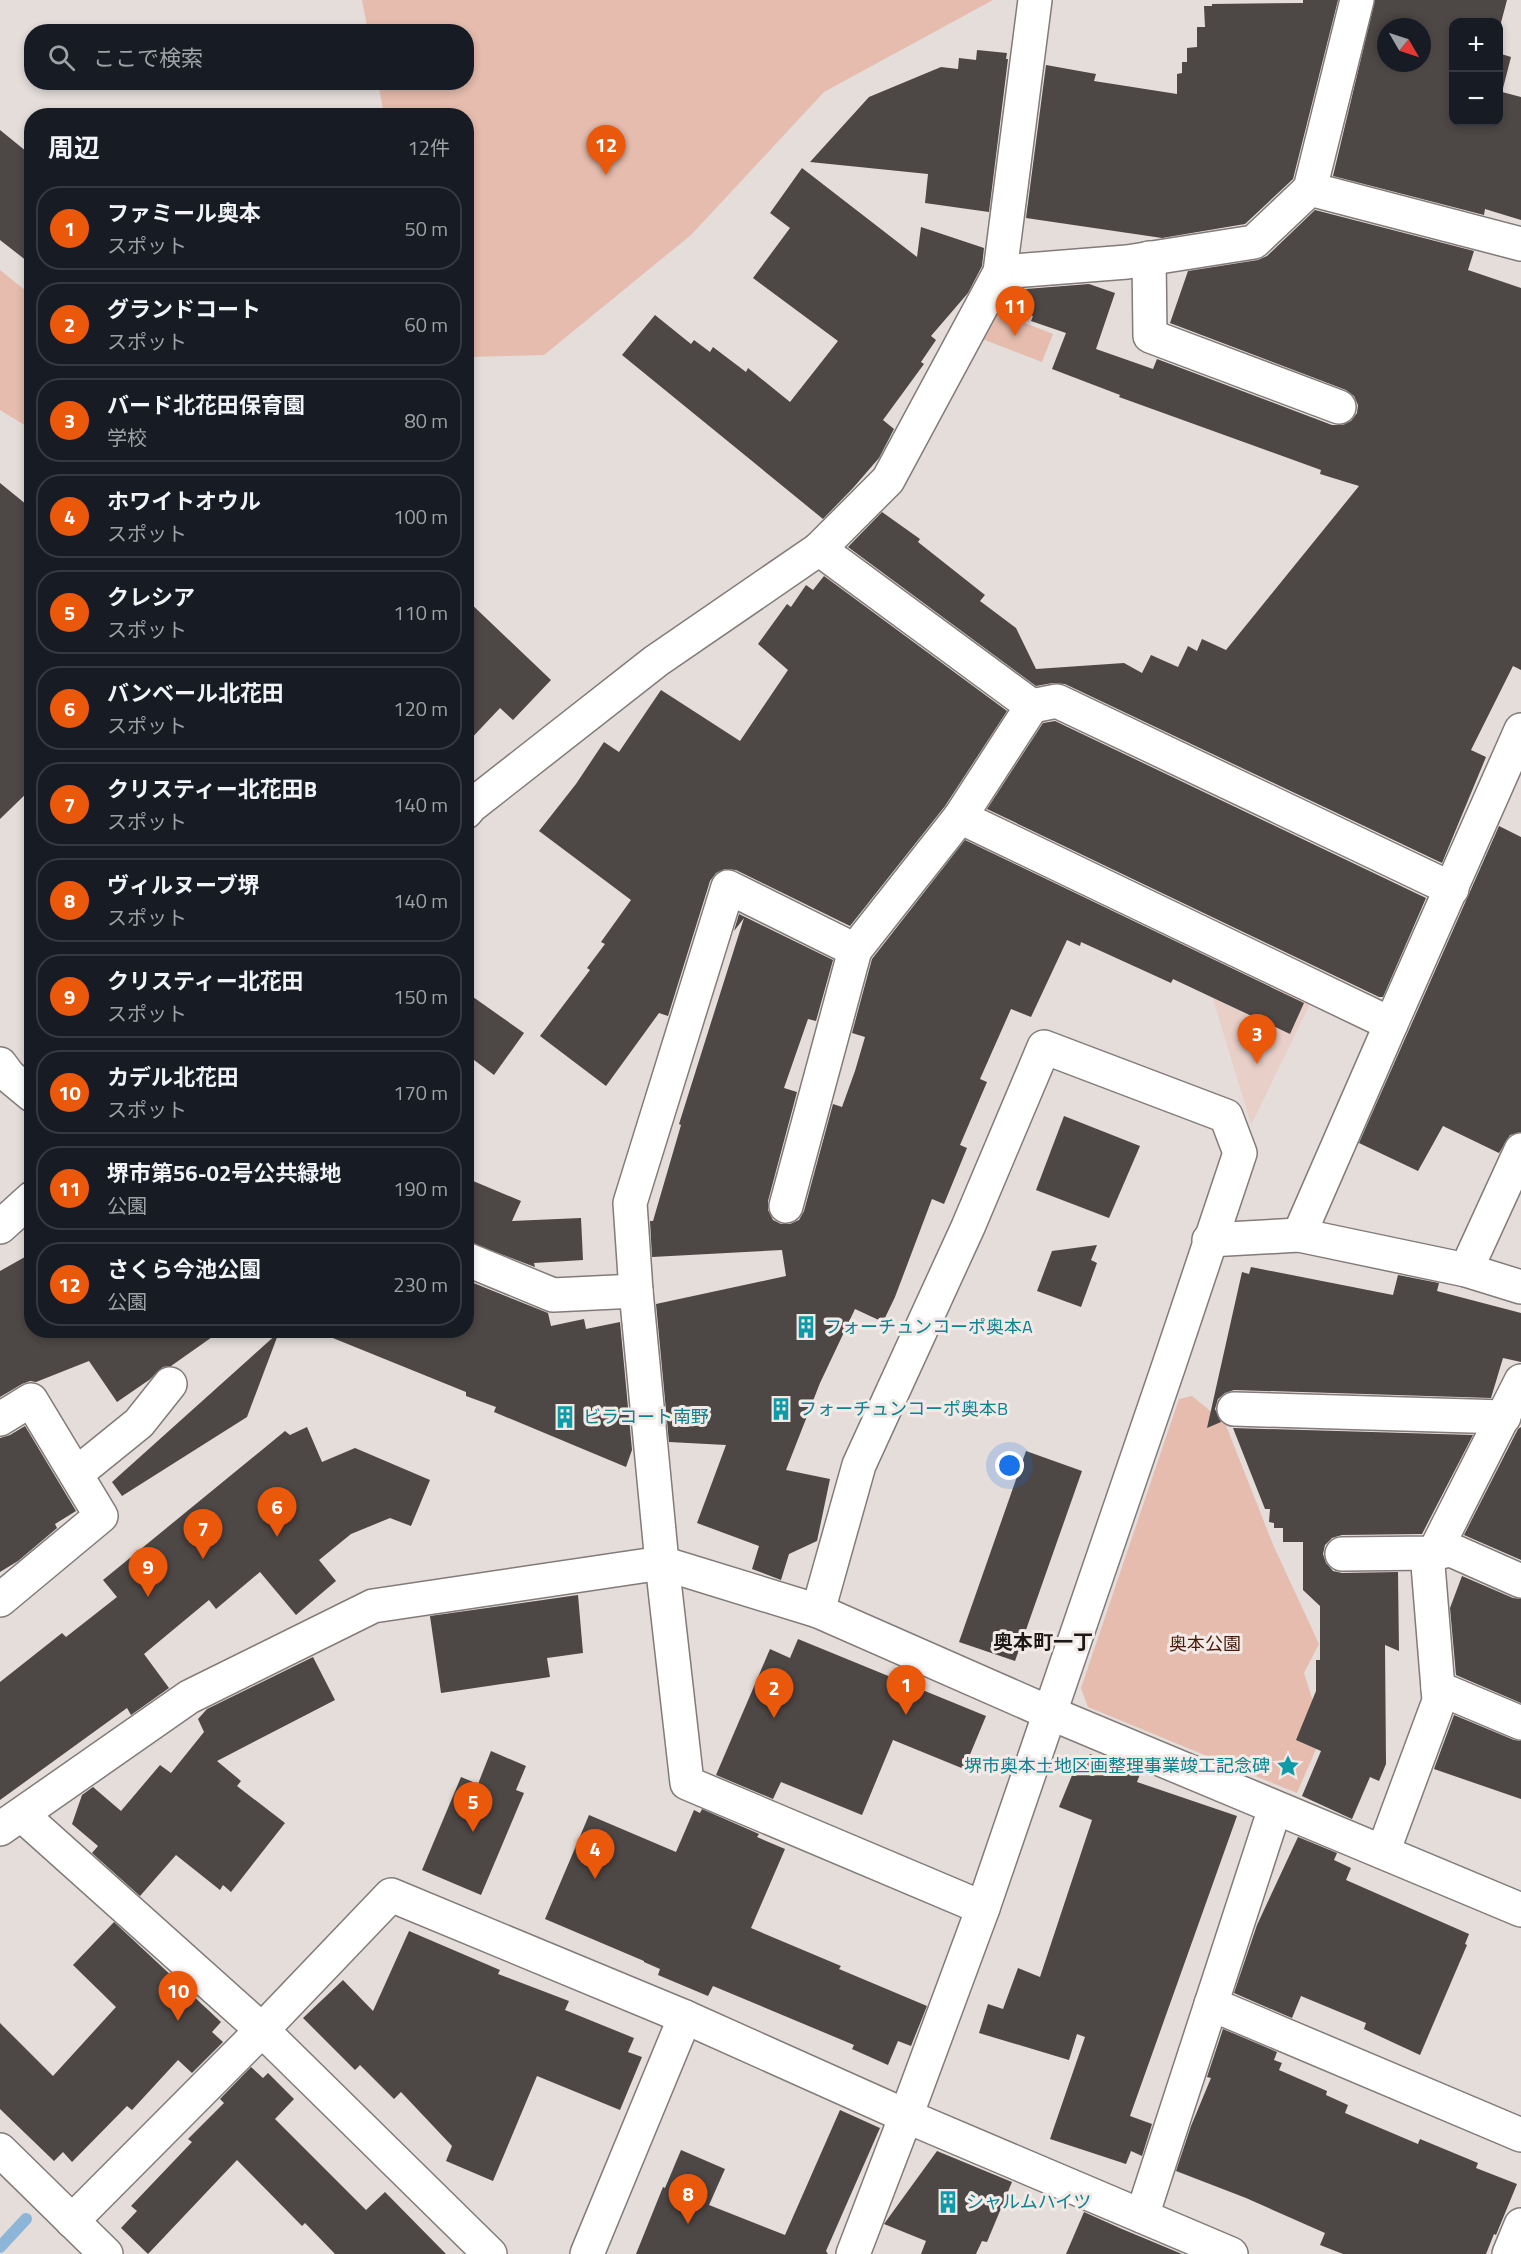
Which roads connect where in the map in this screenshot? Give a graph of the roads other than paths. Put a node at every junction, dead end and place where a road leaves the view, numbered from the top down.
1 (1035, 0) edge
2 (1357, 0) edge
3 (1310, 189) junction
4 (1521, 244) edge
5 (1149, 258) junction
6 (1000, 272) junction
7 (1339, 407) dead end
8 (819, 549) junction
9 (1032, 706) junction
10 (1521, 730) edge
11 (474, 805) edge
12 (960, 817) junction
13 (1452, 889) junction
14 (855, 950) junction
15 (1390, 1024) junction
16 (0, 1064) edge
17 (24, 1088) edge
18 (1521, 1150) edge
19 (786, 1206) dead end
20 (1299, 1235) junction
21 (1209, 1240) junction
22 (474, 1262) edge
23 (1466, 1270) junction
24 (1521, 1287) edge
25 (636, 1291) junction
26 (170, 1384) dead end
27 (1514, 1404) edge
28 (1234, 1409) dead end
29 (0, 1419) edge
30 (76, 1474) junction
31 (1434, 1553) junction
32 (1342, 1554) dead end
33 (662, 1563) junction
34 (1521, 1581) edge
35 (0, 1600) edge
36 (818, 1611) junction
37 (1438, 1688) junction
38 (1050, 1713) junction
39 (1521, 1723) edge
40 (1275, 1808) junction
41 (11, 1822) edge
42 (1383, 1852) junction
43 (983, 1908) junction
44 (1521, 1910) edge
45 (1211, 2004) junction
46 (685, 2017) junction
47 (262, 2030) junction
48 (906, 2116) junction
49 (1521, 2135) edge
50 (0, 2150) edge
51 (1142, 2216) junction
52 (72, 2221) junction
53 (1521, 2225) edge
54 (106, 2254) edge
55 (490, 2254) edge
56 (587, 2254) edge
57 (853, 2254) edge
58 (1231, 2254) edge
59 (1509, 2254) edge

1 - 6 street
2 - 3 street
3 - 4 street
3 - 5 street
5 - 6 street
5 - 7 street
6 - 8 street
8 - 9 street
8 - 11 street
9 - 12 street
9 - 13 street
10 - 13 street
12 - 14 street
12 - 15 street
13 - 15 street
14 - 19 street
14 - 25 street
15 - 20 street
16 - 17 street
18 - 23 street
20 - 21 street
20 - 23 street
21 - 36 street
21 - 38 street
22 - 25 street
23 - 24 street
25 - 33 street
26 - 30 street
27 - 28 street
27 - 31 street
29 - 30 street
30 - 35 street
31 - 32 street
31 - 34 street
31 - 37 street
33 - 36 street
33 - 41 street
33 - 43 street
36 - 38 street
37 - 39 street
37 - 42 street
38 - 40 street
38 - 43 street
40 - 42 street
40 - 45 street
41 - 47 street
42 - 44 street
43 - 48 street
45 - 49 street
45 - 51 street
46 - 47 street
46 - 48 street
46 - 56 street
47 - 52 street
47 - 55 street
48 - 51 street
48 - 57 street
50 - 52 street
51 - 58 street
52 - 54 street
53 - 59 street

